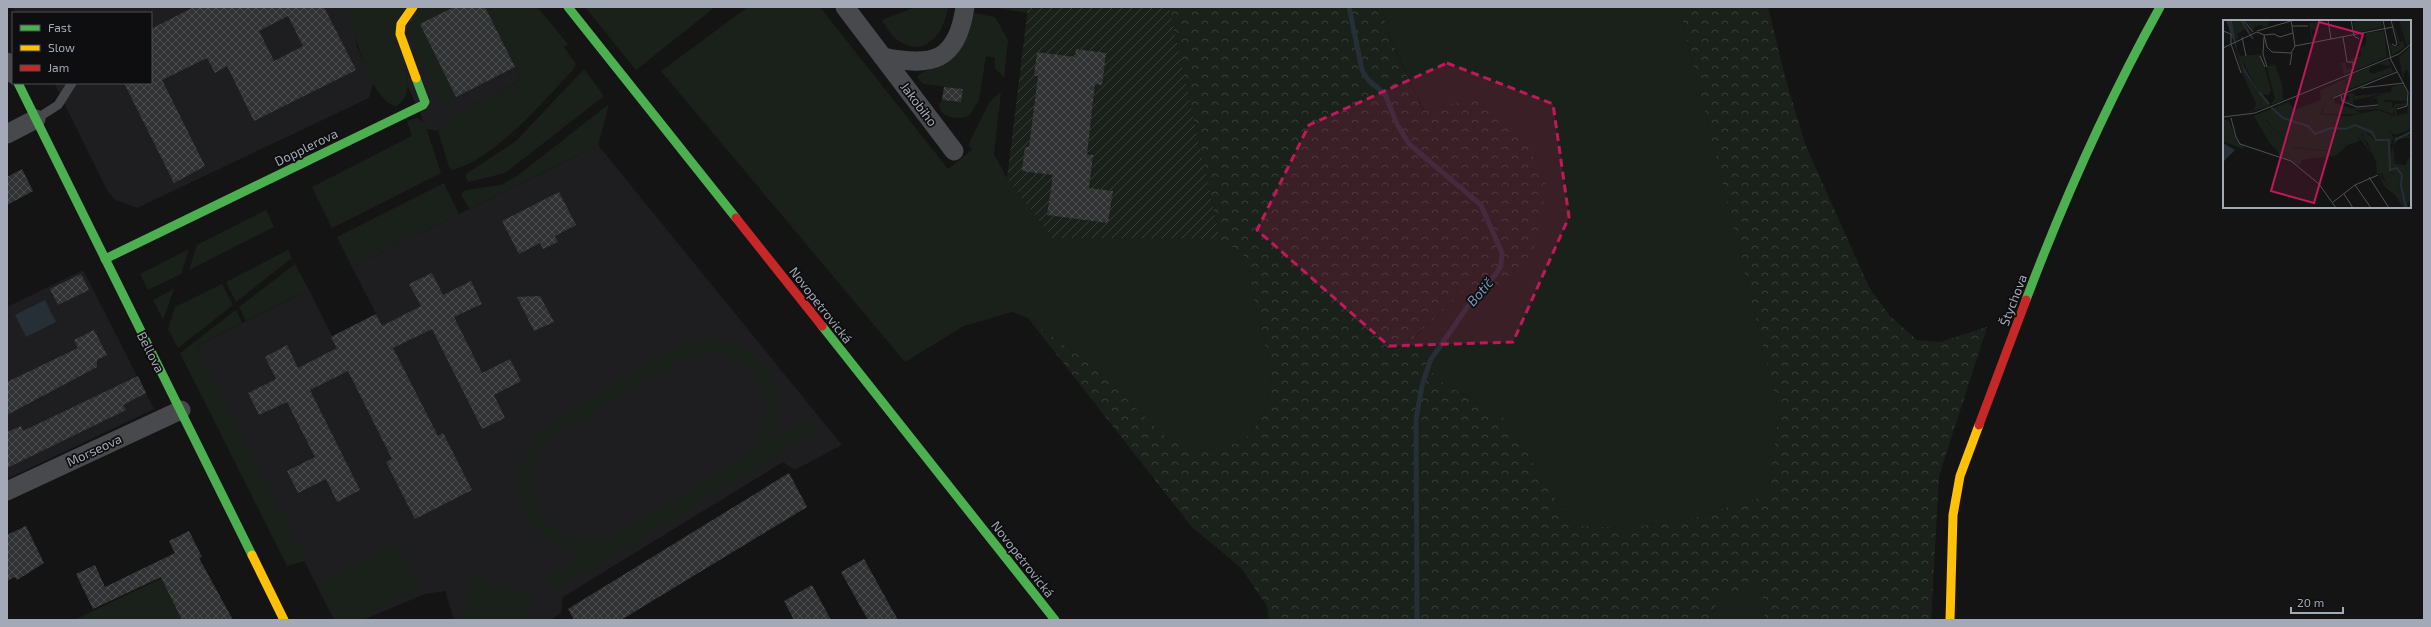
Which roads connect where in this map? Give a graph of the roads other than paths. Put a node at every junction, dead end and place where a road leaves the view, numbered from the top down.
1 (413, 7) edge
2 (568, 7) edge
3 (845, 7) edge
4 (965, 7) edge
5 (2160, 7) edge
6 (883, 57) junction
7 (7, 62) edge
8 (12, 72) edge
9 (18, 84) edge
10 (71, 84) edge
11 (36, 119) junction
12 (7, 134) edge
13 (954, 152) dead end
14 (105, 259) junction
15 (180, 410) junction
16 (7, 491) edge
17 (284, 620) edge
18 (1055, 620) edge
19 (1950, 620) edge

1 - 14 street, Dopplerova
2 - 18 street, Novopetrovická
3 - 6 street, Jakobiho
4 - 6 street, Jakobiho
5 - 19 street, Štychova
6 - 13 street, Jakobiho
7 - 8 street
9 - 11 street, Bellova
10 - 11 lane
11 - 12 street
11 - 14 street, Bellova
14 - 15 street, Bellova
15 - 16 street, Morseova
15 - 17 street, Bellova

